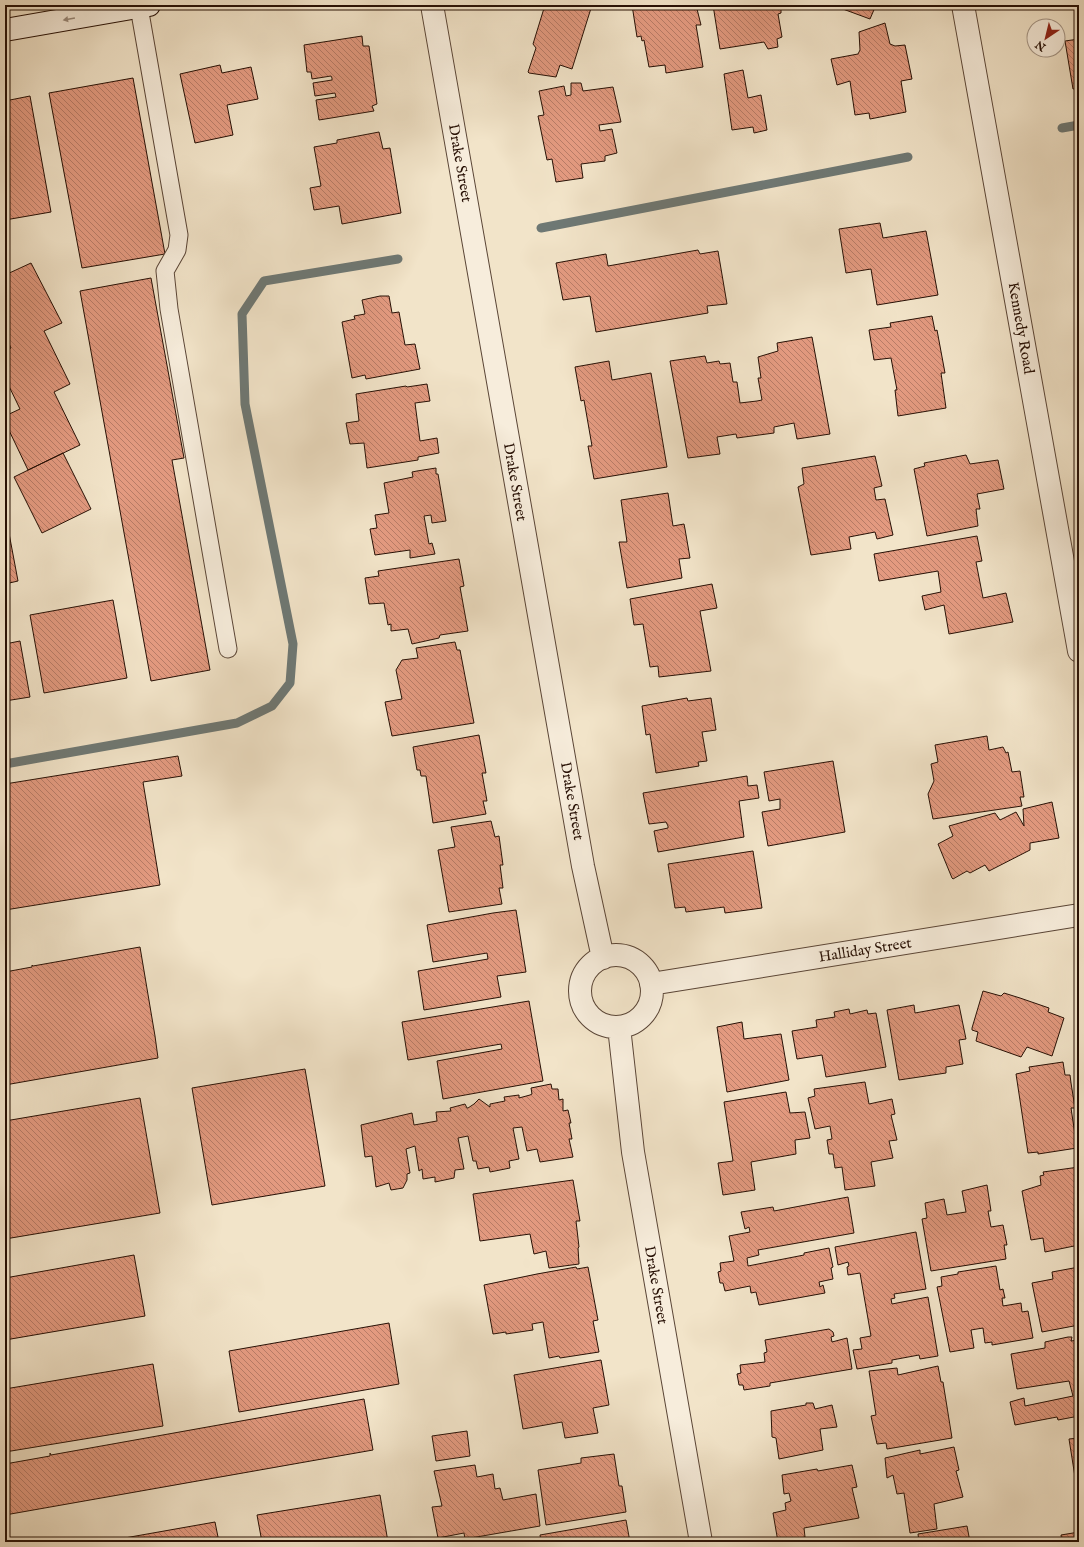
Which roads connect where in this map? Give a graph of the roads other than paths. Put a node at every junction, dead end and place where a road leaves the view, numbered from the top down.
1 (432, 5) edge
2 (963, 5) edge
3 (144, 6) edge
4 (5, 30) edge
5 (228, 649) dead end
6 (1079, 651) edge
7 (1079, 915) edge
8 (603, 958) junction
9 (652, 984) junction
10 (619, 1027) junction
11 (701, 1542) edge

1 - 8 street, Drake Street
2 - 6 street, Kennedy Road
3 -> 4 street
3 - 5 lane
7 - 9 street, Halliday Street
8 - 9 street
8 - 10 street
9 - 10 street
10 - 11 street, Drake Street

